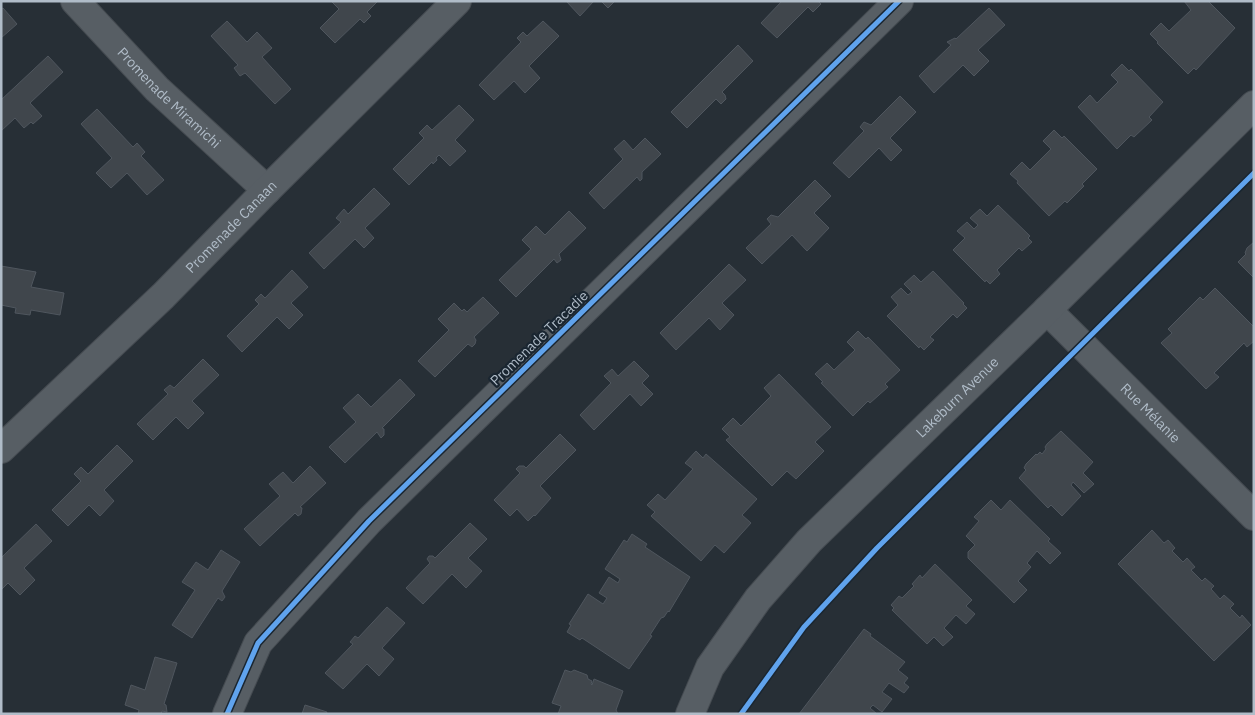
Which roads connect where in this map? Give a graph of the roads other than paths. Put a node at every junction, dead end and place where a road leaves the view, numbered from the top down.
1 (75, 1) edge
2 (457, 1) edge
3 (898, 1) edge
4 (1254, 105) edge
5 (266, 190) junction
6 (1047, 310) junction
7 (5, 438) edge
8 (1254, 516) edge
9 (227, 714) edge
10 (690, 714) edge

1 - 5 street, Promenade Miramichi
2 - 5 street, Promenade Canaan
3 - 9 street, Promenade Tracadie
4 - 6 street, Lakeburn Avenue
5 - 7 street, Promenade Canaan
6 - 8 street, Rue Mélanie
6 - 10 street, Lakeburn Avenue

